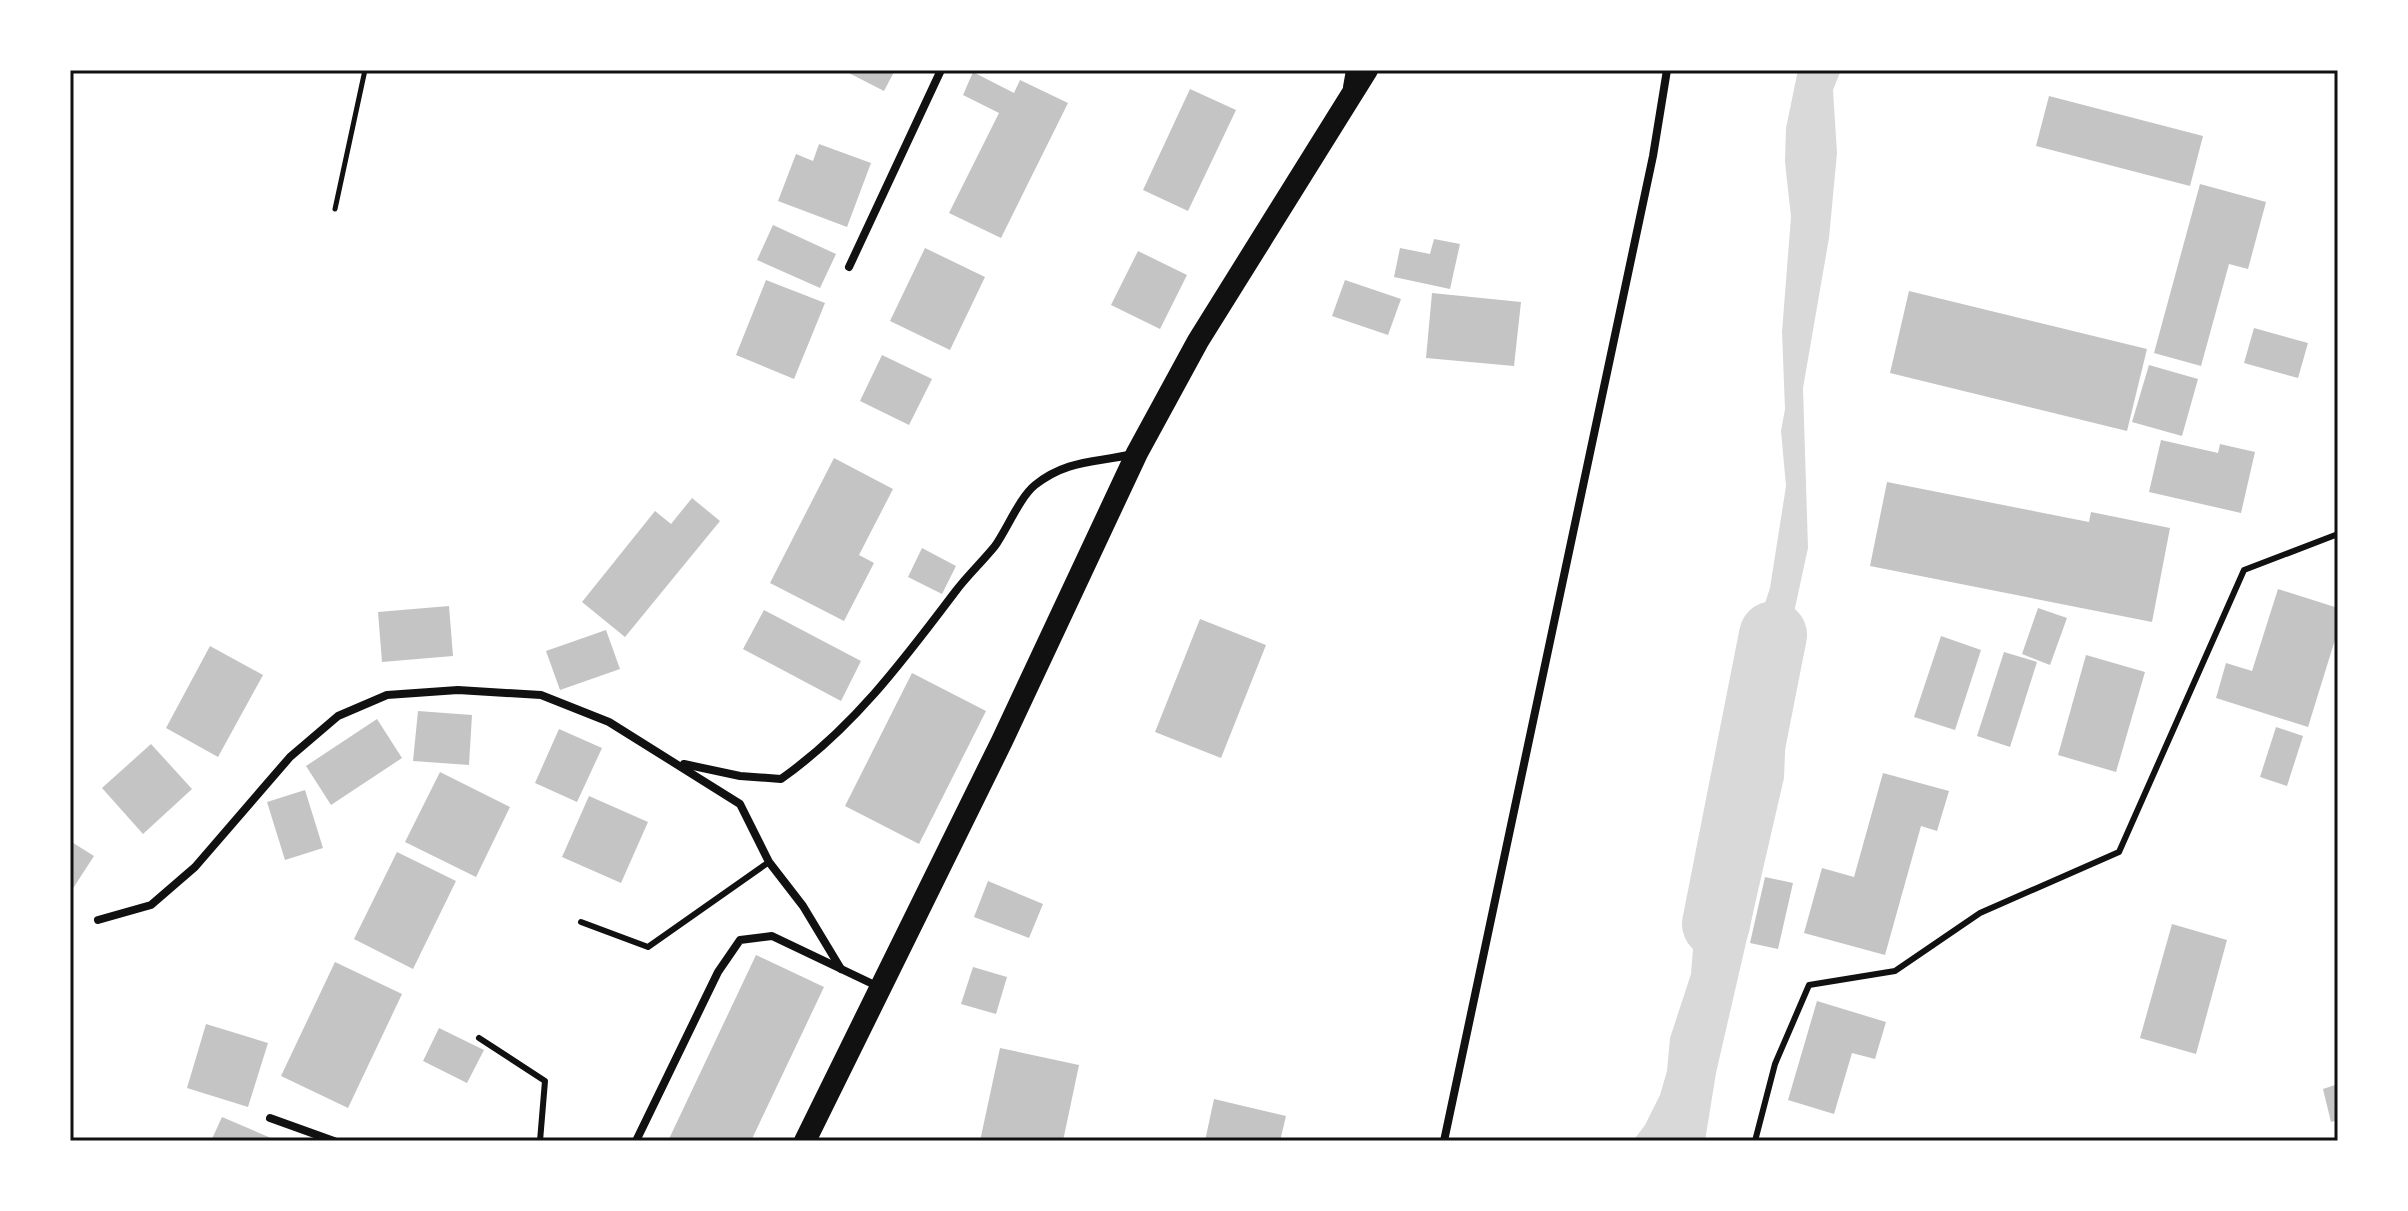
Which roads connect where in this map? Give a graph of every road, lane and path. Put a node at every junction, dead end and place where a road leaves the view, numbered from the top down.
1 (365, 70) edge
2 (941, 70) edge
3 (1350, 70) edge
4 (1367, 70) edge
5 (1667, 70) edge
6 (1343, 108) junction
7 (335, 209) dead end
8 (849, 267) dead end
9 (1137, 453) junction
10 (2338, 534) edge
11 (674, 762) junction
12 (769, 862) junction
13 (98, 920) dead end
14 (581, 922) dead end
15 (841, 969) junction
16 (880, 987) junction
17 (479, 1038) dead end
18 (270, 1118) dead end
19 (334, 1141) edge
20 (540, 1141) edge
21 (636, 1141) edge
22 (805, 1141) edge
23 (1444, 1141) edge
24 (1755, 1141) edge

1 - 7 path
2 - 8 street
3 - 6 street
4 - 6 highway
5 - 23 street
6 - 9 highway
9 - 11 street
9 - 16 highway
10 - 24 lane
11 - 12 street
11 - 13 street
12 - 14 lane
12 - 15 street
15 - 16 street
15 - 21 street
16 - 22 highway
17 - 20 lane
18 - 19 street

